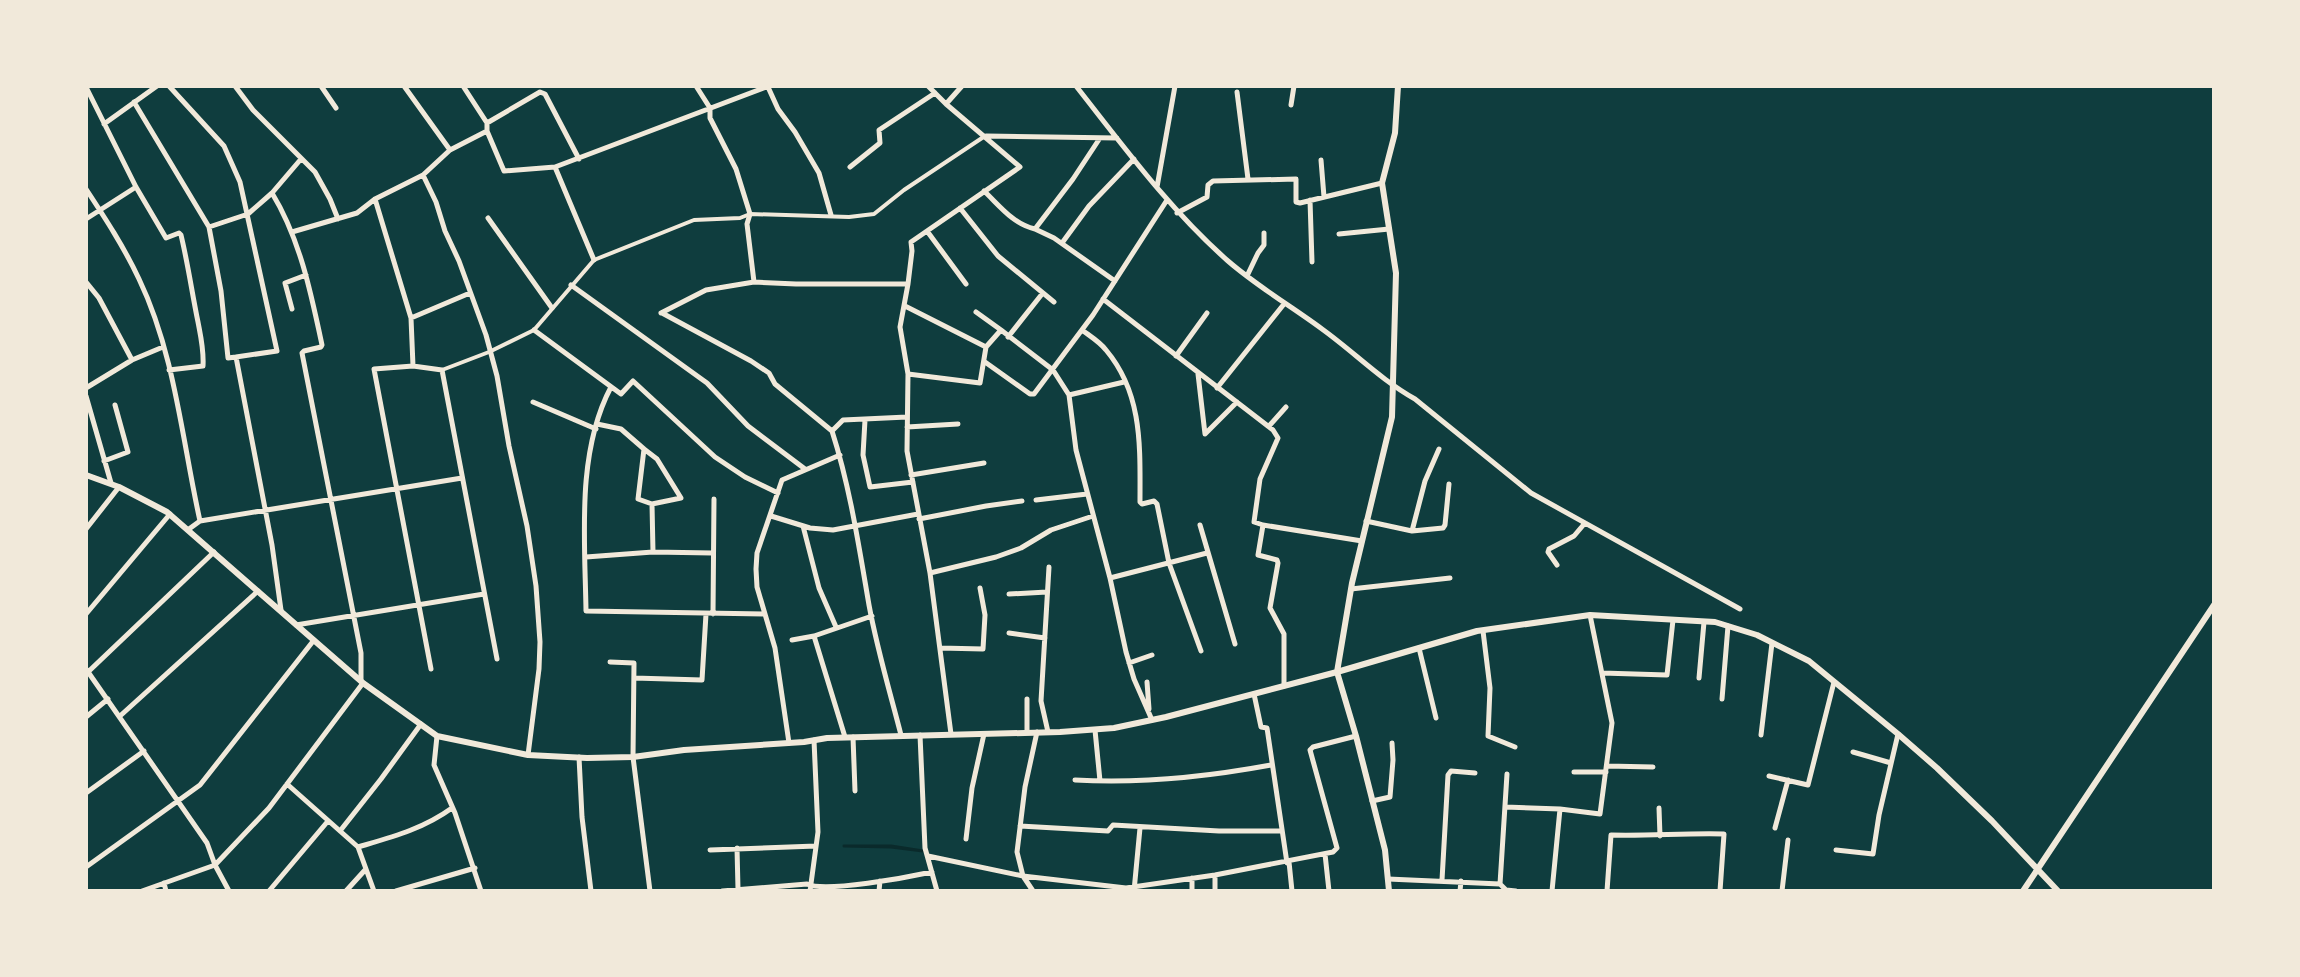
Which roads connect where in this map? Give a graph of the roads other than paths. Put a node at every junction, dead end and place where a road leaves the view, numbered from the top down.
1 (157, 86) edge
2 (169, 86) edge
3 (235, 86) edge
4 (321, 86) edge
5 (404, 86) edge
6 (463, 86) edge
7 (696, 86) edge
8 (769, 86) edge
9 (928, 86) edge
10 (962, 86) edge
11 (1175, 86) edge
12 (1294, 86) edge
13 (1398, 86) edge
14 (86, 87) edge
15 (1078, 87) edge
16 (1237, 92) dead end
17 (935, 93) junction
18 (134, 102) junction
19 (946, 104) junction
20 (1291, 105) dead end
21 (336, 108) dead end
22 (710, 108) junction
23 (487, 123) junction
24 (104, 124) junction
25 (487, 131) junction
26 (985, 136) junction
27 (1100, 138) junction
28 (1117, 138) junction
29 (450, 150) junction
30 (301, 159) junction
31 (579, 159) junction
32 (1134, 159) junction
33 (1321, 160) dead end
34 (555, 167) junction
35 (850, 167) dead end
36 (423, 175) junction
37 (1248, 179) junction
38 (1382, 183) junction
39 (136, 187) junction
40 (1157, 188) junction
41 (86, 189) edge
42 (984, 191) junction
43 (272, 193) junction
44 (1324, 197) junction
45 (375, 199) junction
46 (1167, 200) junction
47 (1310, 200) junction
48 (960, 208) junction
49 (100, 211) junction
50 (1177, 213) junction
51 (248, 214) junction
52 (750, 214) junction
53 (831, 215) junction
54 (488, 218) dead end
55 (86, 219) edge
56 (338, 219) junction
57 (209, 227) junction
58 (1035, 229) junction
59 (1389, 229) junction
60 (927, 231) junction
61 (292, 232) junction
62 (1264, 233) dead end
63 (1339, 234) dead end
64 (1062, 243) junction
65 (594, 260) junction
66 (1312, 262) dead end
67 (306, 275) junction
68 (1247, 276) junction
69 (1115, 281) junction
70 (86, 282) edge
71 (754, 282) junction
72 (908, 284) junction
73 (966, 284) dead end
74 (571, 285) junction
75 (470, 293) junction
76 (1042, 294) junction
77 (1103, 299) junction
78 (1054, 302) dead end
79 (1284, 304) junction
80 (904, 305) junction
81 (552, 308) junction
82 (292, 309) dead end
83 (976, 312) dead end
84 (1207, 313) dead end
85 (411, 318) junction
86 (534, 330) junction
87 (1001, 330) junction
88 (1082, 330) junction
89 (1008, 337) junction
90 (163, 347) junction
91 (986, 347) junction
92 (489, 352) junction
93 (1176, 356) junction
94 (236, 357) junction
95 (132, 360) junction
96 (985, 362) junction
97 (413, 366) junction
98 (169, 370) junction
99 (442, 370) junction
100 (1053, 370) junction
101 (908, 374) junction
102 (1198, 374) junction
103 (1124, 382) junction
104 (1394, 386) junction
105 (611, 387) junction
106 (86, 388) edge
107 (1217, 388) junction
108 (1069, 395) junction
109 (86, 396) edge
110 (533, 402) dead end
111 (1237, 402) junction
112 (115, 405) dead end
113 (1286, 407) dead end
114 (907, 417) junction
115 (865, 420) junction
116 (958, 424) dead end
117 (1269, 426) junction
118 (596, 427) junction
119 (907, 427) junction
120 (832, 431) junction
121 (644, 449) junction
122 (1439, 449) dead end
123 (840, 455) junction
124 (104, 461) junction
125 (984, 463) dead end
126 (806, 470) junction
127 (86, 475) edge
128 (911, 475) junction
129 (462, 478) junction
130 (913, 482) junction
131 (111, 483) junction
132 (1449, 484) dead end
133 (119, 487) junction
134 (396, 488) junction
135 (778, 493) junction
136 (1087, 494) junction
137 (331, 499) junction
138 (714, 499) dead end
139 (1036, 500) dead end
140 (1022, 501) dead end
141 (652, 504) junction
142 (265, 509) junction
143 (170, 514) junction
144 (771, 516) junction
145 (918, 516) junction
146 (1093, 516) junction
147 (200, 521) junction
148 (1366, 521) junction
149 (1585, 523) junction
150 (1200, 525) dead end
151 (1263, 525) junction
152 (803, 526) junction
153 (855, 527) junction
154 (86, 529) edge
155 (189, 529) junction
156 (1412, 531) junction
157 (1362, 541) junction
158 (215, 552) junction
159 (653, 552) junction
160 (712, 553) junction
161 (1207, 553) junction
162 (586, 557) junction
163 (1169, 563) junction
164 (1557, 565) dead end
165 (1049, 567) dead end
166 (930, 573) junction
167 (1110, 578) junction
168 (1450, 578) dead end
169 (980, 588) dead end
170 (1351, 589) junction
171 (259, 591) junction
172 (1047, 592) junction
173 (484, 594) junction
174 (1009, 594) dead end
175 (418, 604) junction
176 (2214, 605) edge
177 (1740, 609) dead end
178 (281, 611) junction
179 (86, 614) edge
180 (353, 614) junction
181 (709, 614) junction
182 (764, 614) junction
183 (1590, 615) junction
184 (872, 616) junction
185 (1673, 620) junction
186 (1704, 622) junction
187 (296, 625) junction
188 (1728, 626) junction
189 (836, 627) junction
190 (1483, 631) junction
191 (1009, 633) dead end
192 (814, 636) junction
193 (1045, 638) junction
194 (314, 640) junction
195 (792, 640) dead end
196 (1772, 643) junction
197 (1235, 644) dead end
198 (940, 648) junction
199 (1419, 648) junction
200 (1201, 651) dead end
201 (1152, 655) dead end
202 (497, 659) dead end
203 (610, 662) dead end
204 (1129, 663) junction
205 (431, 669) dead end
206 (87, 671) edge
207 (1337, 672) junction
208 (1602, 673) junction
209 (634, 678) junction
210 (1699, 678) dead end
211 (362, 682) junction
212 (1147, 682) dead end
213 (1834, 682) junction
214 (1284, 686) junction
215 (1254, 694) junction
216 (108, 699) junction
217 (1027, 699) dead end
218 (1722, 699) dead end
219 (120, 716) junction
220 (86, 717) edge
221 (1151, 717) junction
222 (1436, 718) dead end
223 (421, 724) junction
224 (1095, 730) junction
225 (1027, 732) junction
226 (1037, 732) junction
227 (1048, 732) junction
228 (984, 733) junction
229 (951, 734) junction
230 (1898, 734) junction
231 (901, 735) junction
232 (920, 735) junction
233 (1761, 735) dead end
234 (437, 736) junction
235 (1356, 736) junction
236 (845, 737) junction
237 (853, 737) junction
238 (814, 740) junction
239 (789, 743) junction
240 (1392, 743) dead end
241 (1515, 747) dead end
242 (144, 751) junction
243 (1853, 752) dead end
244 (528, 755) junction
245 (579, 757) junction
246 (633, 757) junction
247 (1891, 763) junction
248 (1271, 765) junction
249 (1653, 767) dead end
250 (1606, 769) junction
251 (1574, 772) dead end
252 (1475, 773) dead end
253 (1507, 774) dead end
254 (1769, 776) dead end
255 (1075, 780) dead end
256 (1788, 780) junction
257 (1100, 781) junction
258 (287, 784) junction
259 (855, 791) dead end
260 (86, 793) edge
261 (178, 801) junction
262 (1371, 801) junction
263 (452, 807) junction
264 (1505, 807) junction
265 (1659, 808) dead end
266 (1560, 809) junction
267 (328, 821) junction
268 (1020, 826) junction
269 (1140, 828) junction
270 (1775, 828) dead end
271 (340, 831) junction
272 (1281, 831) junction
273 (1660, 836) junction
274 (966, 839) dead end
275 (1788, 840) dead end
276 (816, 846) junction
277 (358, 847) junction
278 (737, 848) junction
279 (710, 850) dead end
280 (1836, 850) dead end
281 (1325, 854) junction
282 (928, 856) junction
283 (1288, 862) junction
284 (215, 865) junction
285 (86, 867) edge
286 (475, 868) junction
287 (2037, 868) junction
288 (366, 869) junction
289 (932, 872) junction
290 (1215, 875) junction
291 (1023, 876) junction
292 (1192, 878) junction
293 (1388, 879) junction
294 (1442, 880) junction
295 (880, 881) junction
296 (1461, 881) junction
297 (164, 883) junction
298 (1500, 884) junction
299 (1134, 888) edge
300 (738, 889) junction
301 (810, 889) edge
302 (1506, 890) edge
303 (142, 891) edge
304 (166, 891) edge
305 (229, 891) edge
306 (269, 891) edge
307 (346, 891) edge
308 (374, 891) edge
309 (396, 891) edge
310 (481, 891) edge
311 (591, 891) edge
312 (650, 891) edge
313 (722, 891) edge
314 (879, 891) edge
315 (937, 891) edge
316 (1033, 891) edge
317 (1192, 891) edge
318 (1215, 891) edge
319 (1292, 891) edge
320 (1329, 891) edge
321 (1389, 891) edge
322 (1460, 891) edge
323 (1516, 891) edge
324 (1552, 891) edge
325 (1607, 891) edge
326 (1720, 891) edge
327 (1782, 891) edge
328 (2023, 891) edge
329 (2058, 891) edge

1 - 18 street
2 - 51 street
3 - 30 street
4 - 21 street
5 - 29 street
6 - 23 street
7 - 22 street
8 - 22 street
8 - 53 street
9 - 17 street
10 - 19 street
11 - 40 street
12 - 20 street
13 - 38 street
14 - 24 street
15 - 28 street
16 - 37 street
17 - 19 street
17 - 35 street
18 - 24 street
18 - 57 street
19 - 26 street
22 - 31 street
22 - 52 street
23 - 25 street
23 - 31 street
24 - 39 street
25 - 29 street
25 - 34 street
26 - 27 street
26 - 42 street
26 - 53 street
27 - 28 street
27 - 58 street
28 - 32 street
29 - 36 street
30 - 43 street
30 - 56 street
31 - 34 street
32 - 40 street
32 - 64 street
33 - 44 street
34 - 65 street
36 - 45 street
36 - 75 street
37 - 47 street
37 - 50 street
38 - 44 street
38 - 59 street
39 - 49 street
39 - 98 street
40 - 46 street
41 - 49 street
42 - 48 street
42 - 58 street
43 - 51 street
43 - 61 street
44 - 47 street
45 - 56 street
45 - 85 street
46 - 50 street
46 - 69 street
47 - 66 street
48 - 60 street
48 - 76 street
49 - 55 street
49 - 90 street
50 - 68 street
51 - 57 street
51 - 94 street
52 - 53 street
52 - 65 street
52 - 71 street
54 - 81 street
56 - 61 street
57 - 94 street
58 - 64 street
59 - 63 street
59 - 104 street
60 - 72 street
60 - 73 street
61 - 67 street
62 - 68 street
64 - 69 street
65 - 74 street
67 - 82 street
67 - 137 street
68 - 79 street
69 - 77 street
70 - 95 street
71 - 72 street
71 - 120 street
72 - 80 street
74 - 81 street
74 - 126 street
75 - 85 street
75 - 92 street
76 - 78 street
76 - 89 street
77 - 88 street
77 - 93 street
79 - 104 street
79 - 107 street
80 - 91 street
80 - 101 street
81 - 86 street
83 - 87 street
84 - 93 street
85 - 97 street
86 - 92 street
86 - 105 street
87 - 89 street
87 - 91 street
88 - 100 street
88 - 103 street
89 - 100 street
90 - 95 street
90 - 98 street
91 - 96 street
92 - 99 street
92 - 244 street
93 - 102 street
94 - 142 street
95 - 106 street
96 - 100 street
96 - 101 street
97 - 99 street
97 - 134 street
98 - 147 street
99 - 129 street
100 - 108 street
101 - 114 street
102 - 107 street
102 - 111 street
103 - 108 street
103 - 163 street
104 - 148 street
104 - 149 street
105 - 118 street
105 - 135 street
107 - 111 street
108 - 136 street
109 - 124 street
110 - 118 street
111 - 117 street
112 - 124 street
113 - 117 street
114 - 115 street
114 - 119 street
115 - 120 street
115 - 130 street
116 - 119 street
117 - 151 street
118 - 121 street
118 - 162 street
119 - 128 street
120 - 123 street
121 - 141 street
121 - 141 street
122 - 156 street
123 - 126 street
123 - 153 street
124 - 131 street
125 - 128 street
126 - 135 street
127 - 131 street
128 - 130 street
129 - 134 street
129 - 173 street
130 - 145 street
131 - 133 street
132 - 156 street
133 - 143 street
133 - 154 street
134 - 137 street
134 - 175 street
135 - 144 street
136 - 139 street
136 - 146 street
137 - 142 street
137 - 180 street
138 - 160 street
140 - 145 street
141 - 159 street
142 - 147 street
142 - 178 street
143 - 155 street
143 - 179 street
144 - 152 street
144 - 182 street
145 - 153 street
145 - 166 street
146 - 166 street
146 - 167 street
147 - 155 street
148 - 156 street
148 - 157 street
149 - 164 street
149 - 177 street
150 - 161 street
151 - 157 street
151 - 214 street
152 - 153 street
152 - 189 street
153 - 184 street
155 - 158 street
157 - 170 street
158 - 171 street
158 - 206 street
159 - 160 street
159 - 162 street
160 - 181 street
161 - 163 street
161 - 197 street
162 - 181 street
163 - 167 street
163 - 200 street
165 - 172 street
166 - 198 street
167 - 204 street
168 - 170 street
169 - 198 street
170 - 207 street
171 - 178 street
171 - 219 street
172 - 174 street
172 - 193 street
173 - 175 street
173 - 202 street
175 - 180 street
175 - 205 street
176 - 287 street
178 - 187 street
180 - 187 street
180 - 211 street
181 - 182 street
181 - 209 street
182 - 239 street
183 - 185 street
183 - 190 street
183 - 208 street
184 - 189 street
184 - 231 street
185 - 186 street
185 - 208 street
186 - 188 street
186 - 210 street
187 - 194 street
188 - 196 street
188 - 218 street
189 - 192 street
190 - 199 street
190 - 241 street
191 - 193 street
192 - 195 street
192 - 236 street
193 - 227 street
194 - 211 street
194 - 261 street
196 - 213 street
196 - 233 street
198 - 229 street
199 - 207 street
199 - 222 street
201 - 204 street
203 - 209 street
204 - 221 street
206 - 216 street
207 - 214 street
207 - 235 street
208 - 250 street
209 - 246 street
211 - 223 street
211 - 258 street
212 - 221 street
213 - 230 street
213 - 256 street
214 - 215 street
215 - 221 street
215 - 248 street
216 - 219 street
216 - 220 street
217 - 225 street
219 - 242 street
221 - 224 street
223 - 234 street
223 - 271 street
224 - 227 street
224 - 257 street
225 - 226 street
225 - 228 street
226 - 227 street
226 - 268 street
228 - 229 street
228 - 274 street
229 - 232 street
230 - 247 street
230 - 287 street
231 - 232 street
231 - 237 street
232 - 282 street
234 - 244 street
234 - 263 street
235 - 262 street
235 - 281 street
236 - 237 street
236 - 238 street
237 - 259 street
238 - 239 street
238 - 276 street
239 - 246 street
240 - 262 street
242 - 260 street
242 - 261 street
243 - 247 street
244 - 245 street
245 - 246 street
245 - 311 street
246 - 312 street
247 - 280 street
248 - 257 street
248 - 272 street
249 - 250 street
250 - 251 street
250 - 266 street
252 - 294 street
253 - 264 street
254 - 256 street
255 - 257 street
256 - 270 street
258 - 267 street
258 - 284 street
261 - 284 street
261 - 285 street
262 - 293 street
263 - 277 street
263 - 286 street
264 - 266 street
264 - 298 street
265 - 273 street
266 - 324 street
267 - 271 street
267 - 306 street
268 - 269 street
268 - 291 street
269 - 272 street
269 - 299 street
271 - 277 street
272 - 283 street
273 - 325 street
273 - 326 street
275 - 327 street
276 - 278 street
276 - 301 street
277 - 288 street
278 - 279 street
278 - 300 street
281 - 283 street
281 - 320 street
282 - 289 street
282 - 291 street
283 - 290 street
283 - 319 street
284 - 297 street
284 - 305 street
286 - 309 street
286 - 310 street
287 - 328 street
287 - 329 street
288 - 307 street
288 - 308 street
289 - 295 street
289 - 315 street
290 - 292 street
290 - 318 street
291 - 299 street
291 - 316 street
292 - 299 street
292 - 317 street
293 - 294 street
293 - 321 street
294 - 296 street
295 - 301 street
295 - 314 street
296 - 298 street
296 - 322 street
297 - 303 street
297 - 304 street
298 - 302 street
300 - 301 street
300 - 313 street
302 - 323 street

